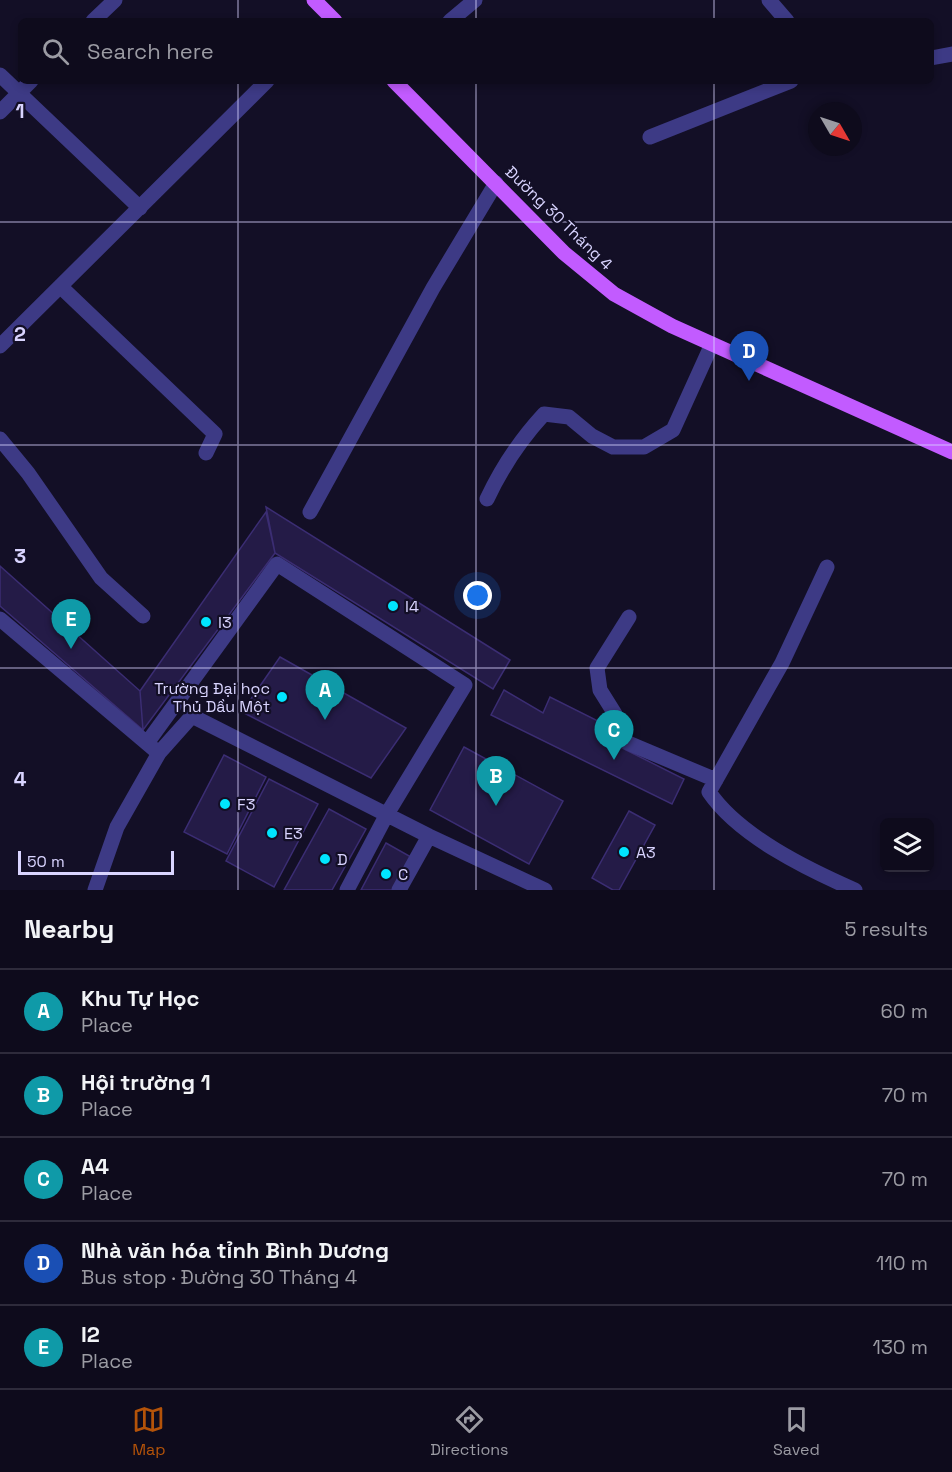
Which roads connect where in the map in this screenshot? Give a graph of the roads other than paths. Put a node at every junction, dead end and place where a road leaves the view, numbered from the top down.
1 (115, 0) edge
2 (314, 0) edge
3 (475, 0) edge
4 (769, 0) edge
5 (96, 18) edge
6 (330, 18) edge
7 (454, 18) edge
8 (784, 18) edge
9 (952, 54) edge
10 (934, 57) edge
11 (0, 75) edge
12 (28, 84) edge
13 (264, 84) edge
14 (397, 84) edge
15 (783, 84) edge
16 (20, 92) junction
17 (0, 111) edge
18 (650, 137) dead end
19 (496, 183) junction
20 (140, 208) junction
21 (61, 287) junction
22 (712, 344) junction
23 (0, 345) edge
24 (0, 439) edge
25 (952, 452) edge
26 (206, 453) dead end
27 (487, 499) dead end
28 (310, 512) dead end
29 (827, 567) dead end
30 (143, 616) dead end
31 (629, 617) dead end
32 (0, 619) edge
33 (147, 743) junction
34 (159, 753) junction
35 (716, 780) junction
36 (387, 814) junction
37 (429, 836) junction
38 (535, 888) edge
39 (95, 890) edge
40 (347, 890) edge
41 (399, 890) edge
42 (855, 890) edge

1 - 5 street
2 - 6 main road
3 - 7 street
4 - 8 street
9 - 10 street
11 - 16 street
12 - 16 street
13 - 20 street
14 - 19 main road, Đường 30 Tháng 4
15 - 18 street
16 - 17 street
16 - 20 street
19 - 22 main road, Đường 30 Tháng 4
19 - 28 street
20 - 21 street
21 - 23 street
21 - 26 street
22 - 25 main road, Đường 30 Tháng 4
22 - 27 street
24 - 30 street
29 - 35 street
31 - 35 street
32 - 33 street
33 - 34 street
33 - 36 street
34 - 36 street
34 - 39 street
35 - 42 street
36 - 37 street
36 - 40 street
37 - 38 street
37 - 41 street

